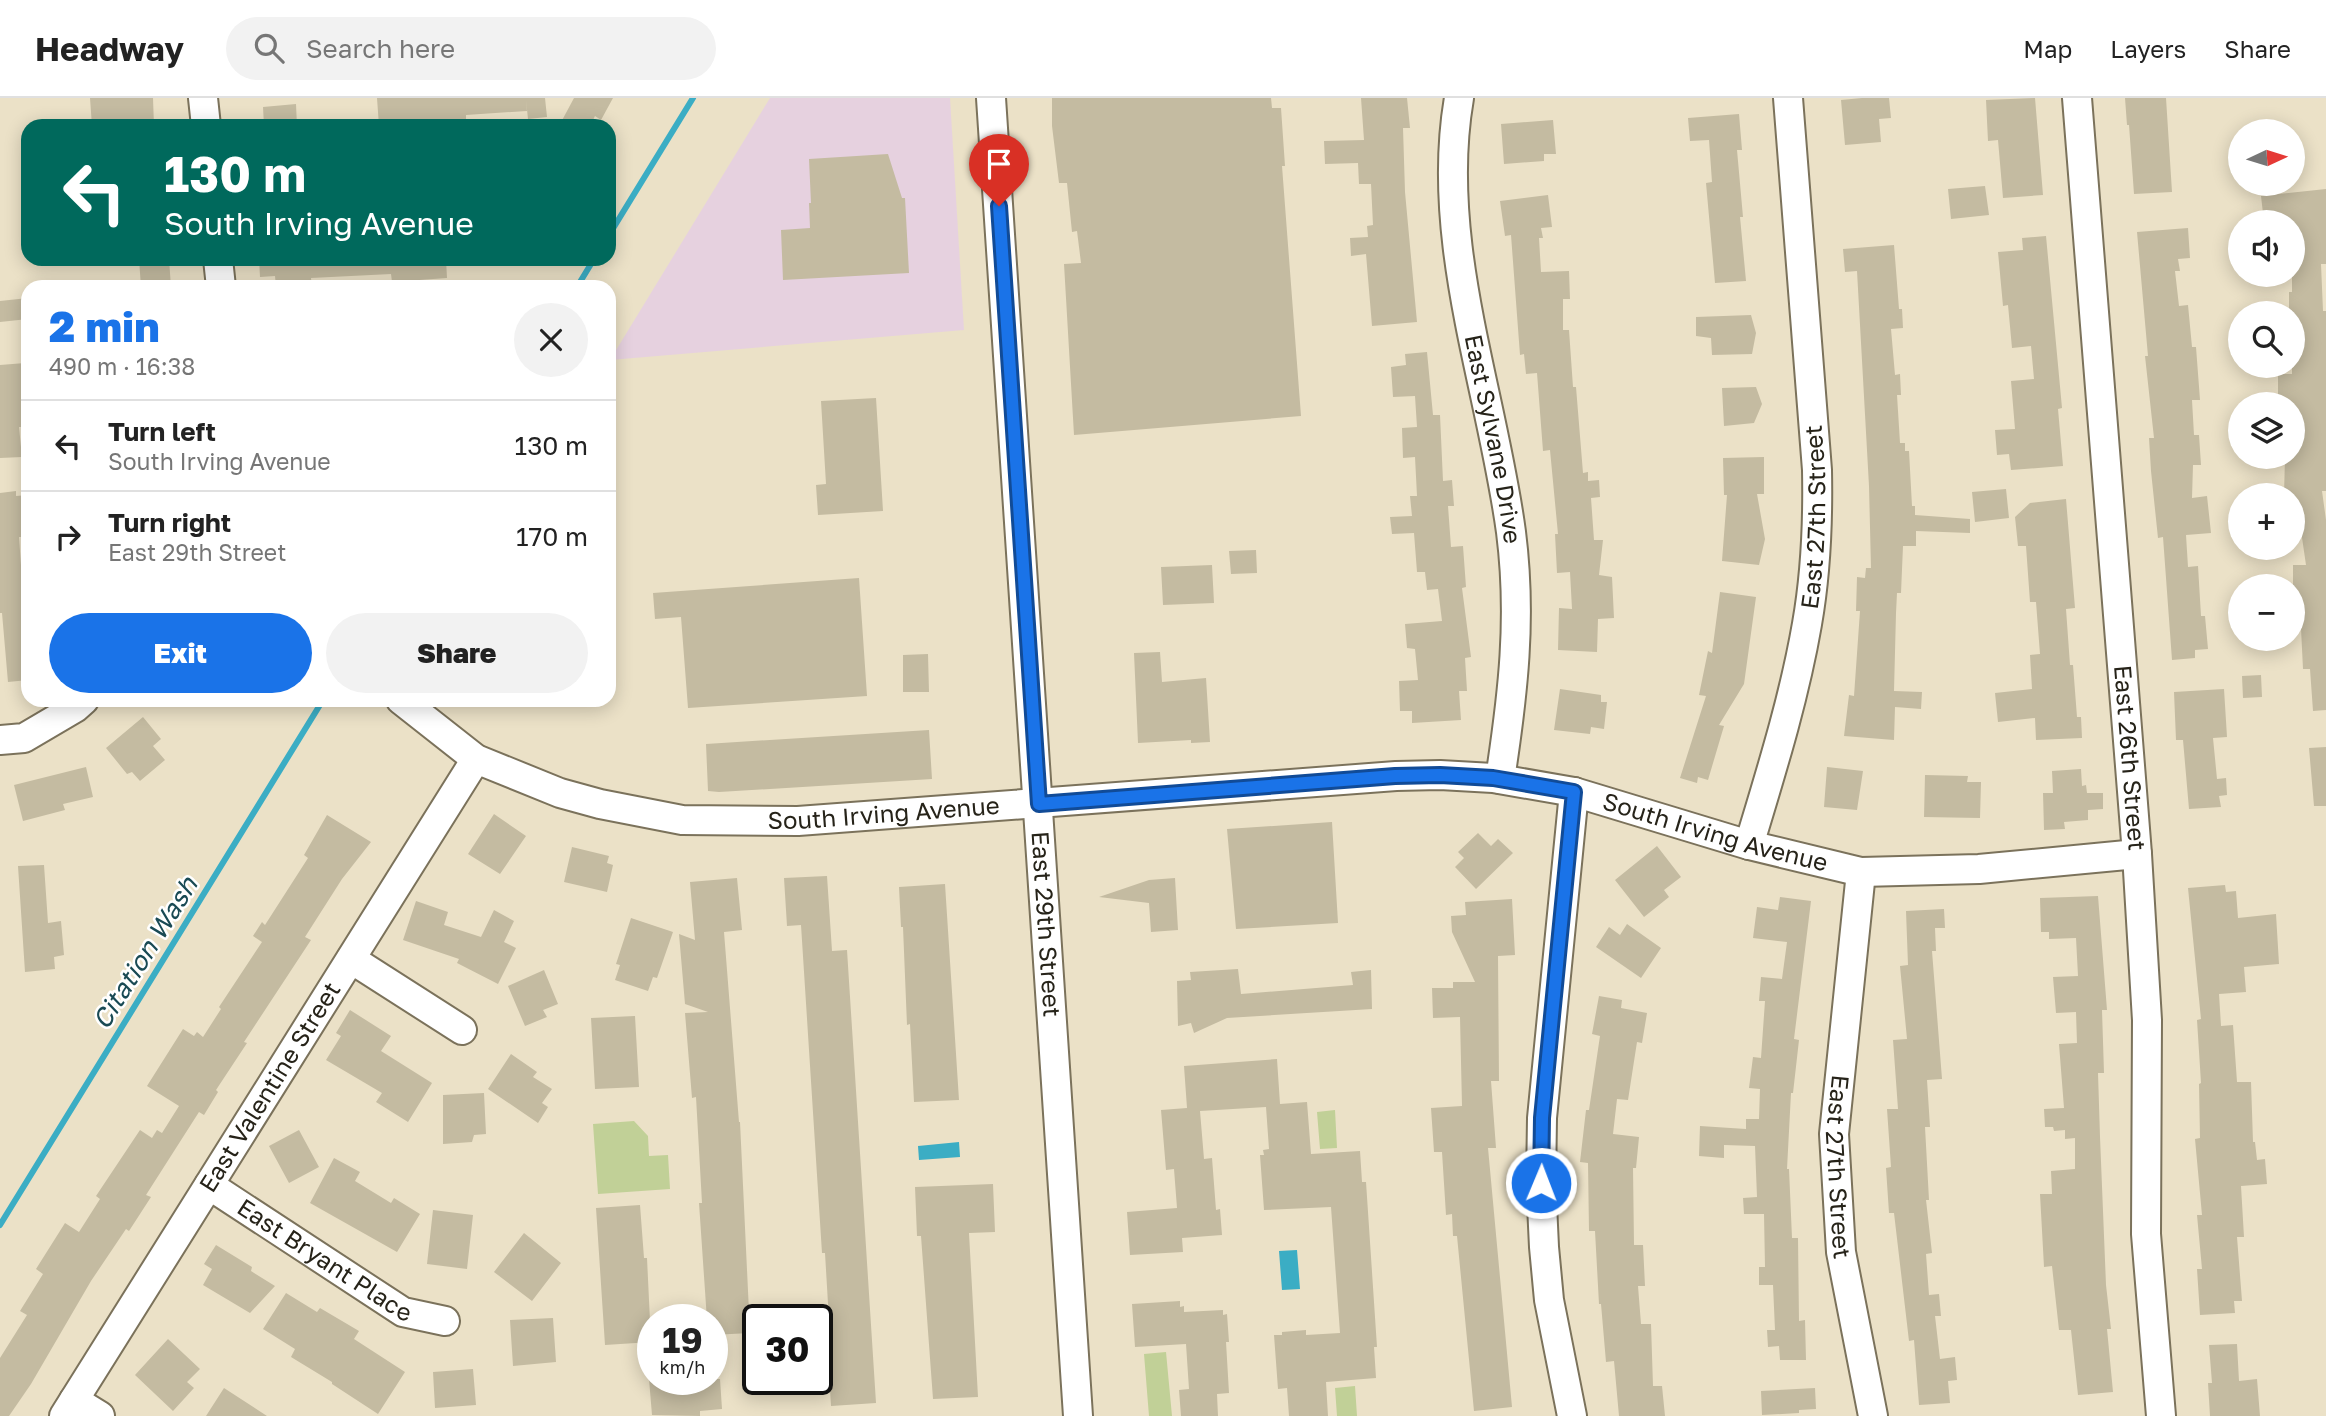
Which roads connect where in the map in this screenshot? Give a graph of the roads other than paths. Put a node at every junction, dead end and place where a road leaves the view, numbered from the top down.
1 (204, 98) edge
2 (991, 98) edge
3 (1459, 98) edge
4 (1788, 98) edge
5 (2077, 98) edge
6 (206, 119) edge
7 (76, 707) edge
8 (410, 707) edge
9 (0, 740) edge
10 (476, 759) junction
11 (1500, 779) junction
12 (1574, 792) junction
13 (1039, 804) junction
14 (1749, 845) junction
15 (2137, 854) junction
16 (1861, 872) junction
17 (351, 960) junction
18 (462, 1030) dead end
19 (209, 1185) junction
20 (446, 1321) dead end
21 (69, 1408) edge
22 (100, 1416) edge
23 (1078, 1416) edge
24 (1572, 1416) edge
25 (1873, 1416) edge
26 (2161, 1416) edge

1 - 6 street
2 - 13 street, East 29th Street
3 - 11 street, East Sylvane Drive
4 - 14 street, East 27th Street
5 - 15 street, East 26th Street
7 - 9 street
8 - 10 street, South Irving Avenue
10 - 13 street, South Irving Avenue
10 - 17 street, East Valentine Street
11 - 12 street, South Irving Avenue
11 - 13 street, South Irving Avenue
12 - 14 street, South Irving Avenue
12 - 24 street
13 - 23 street, East 29th Street
14 - 16 street, South Irving Avenue
15 - 16 street, South Irving Avenue
15 - 26 street, East 26th Street
16 - 25 street, East 27th Street
17 - 18 street
17 - 19 street, East Valentine Street
19 - 20 street, East Bryant Place
19 - 21 street, East Valentine Street
21 - 22 street

